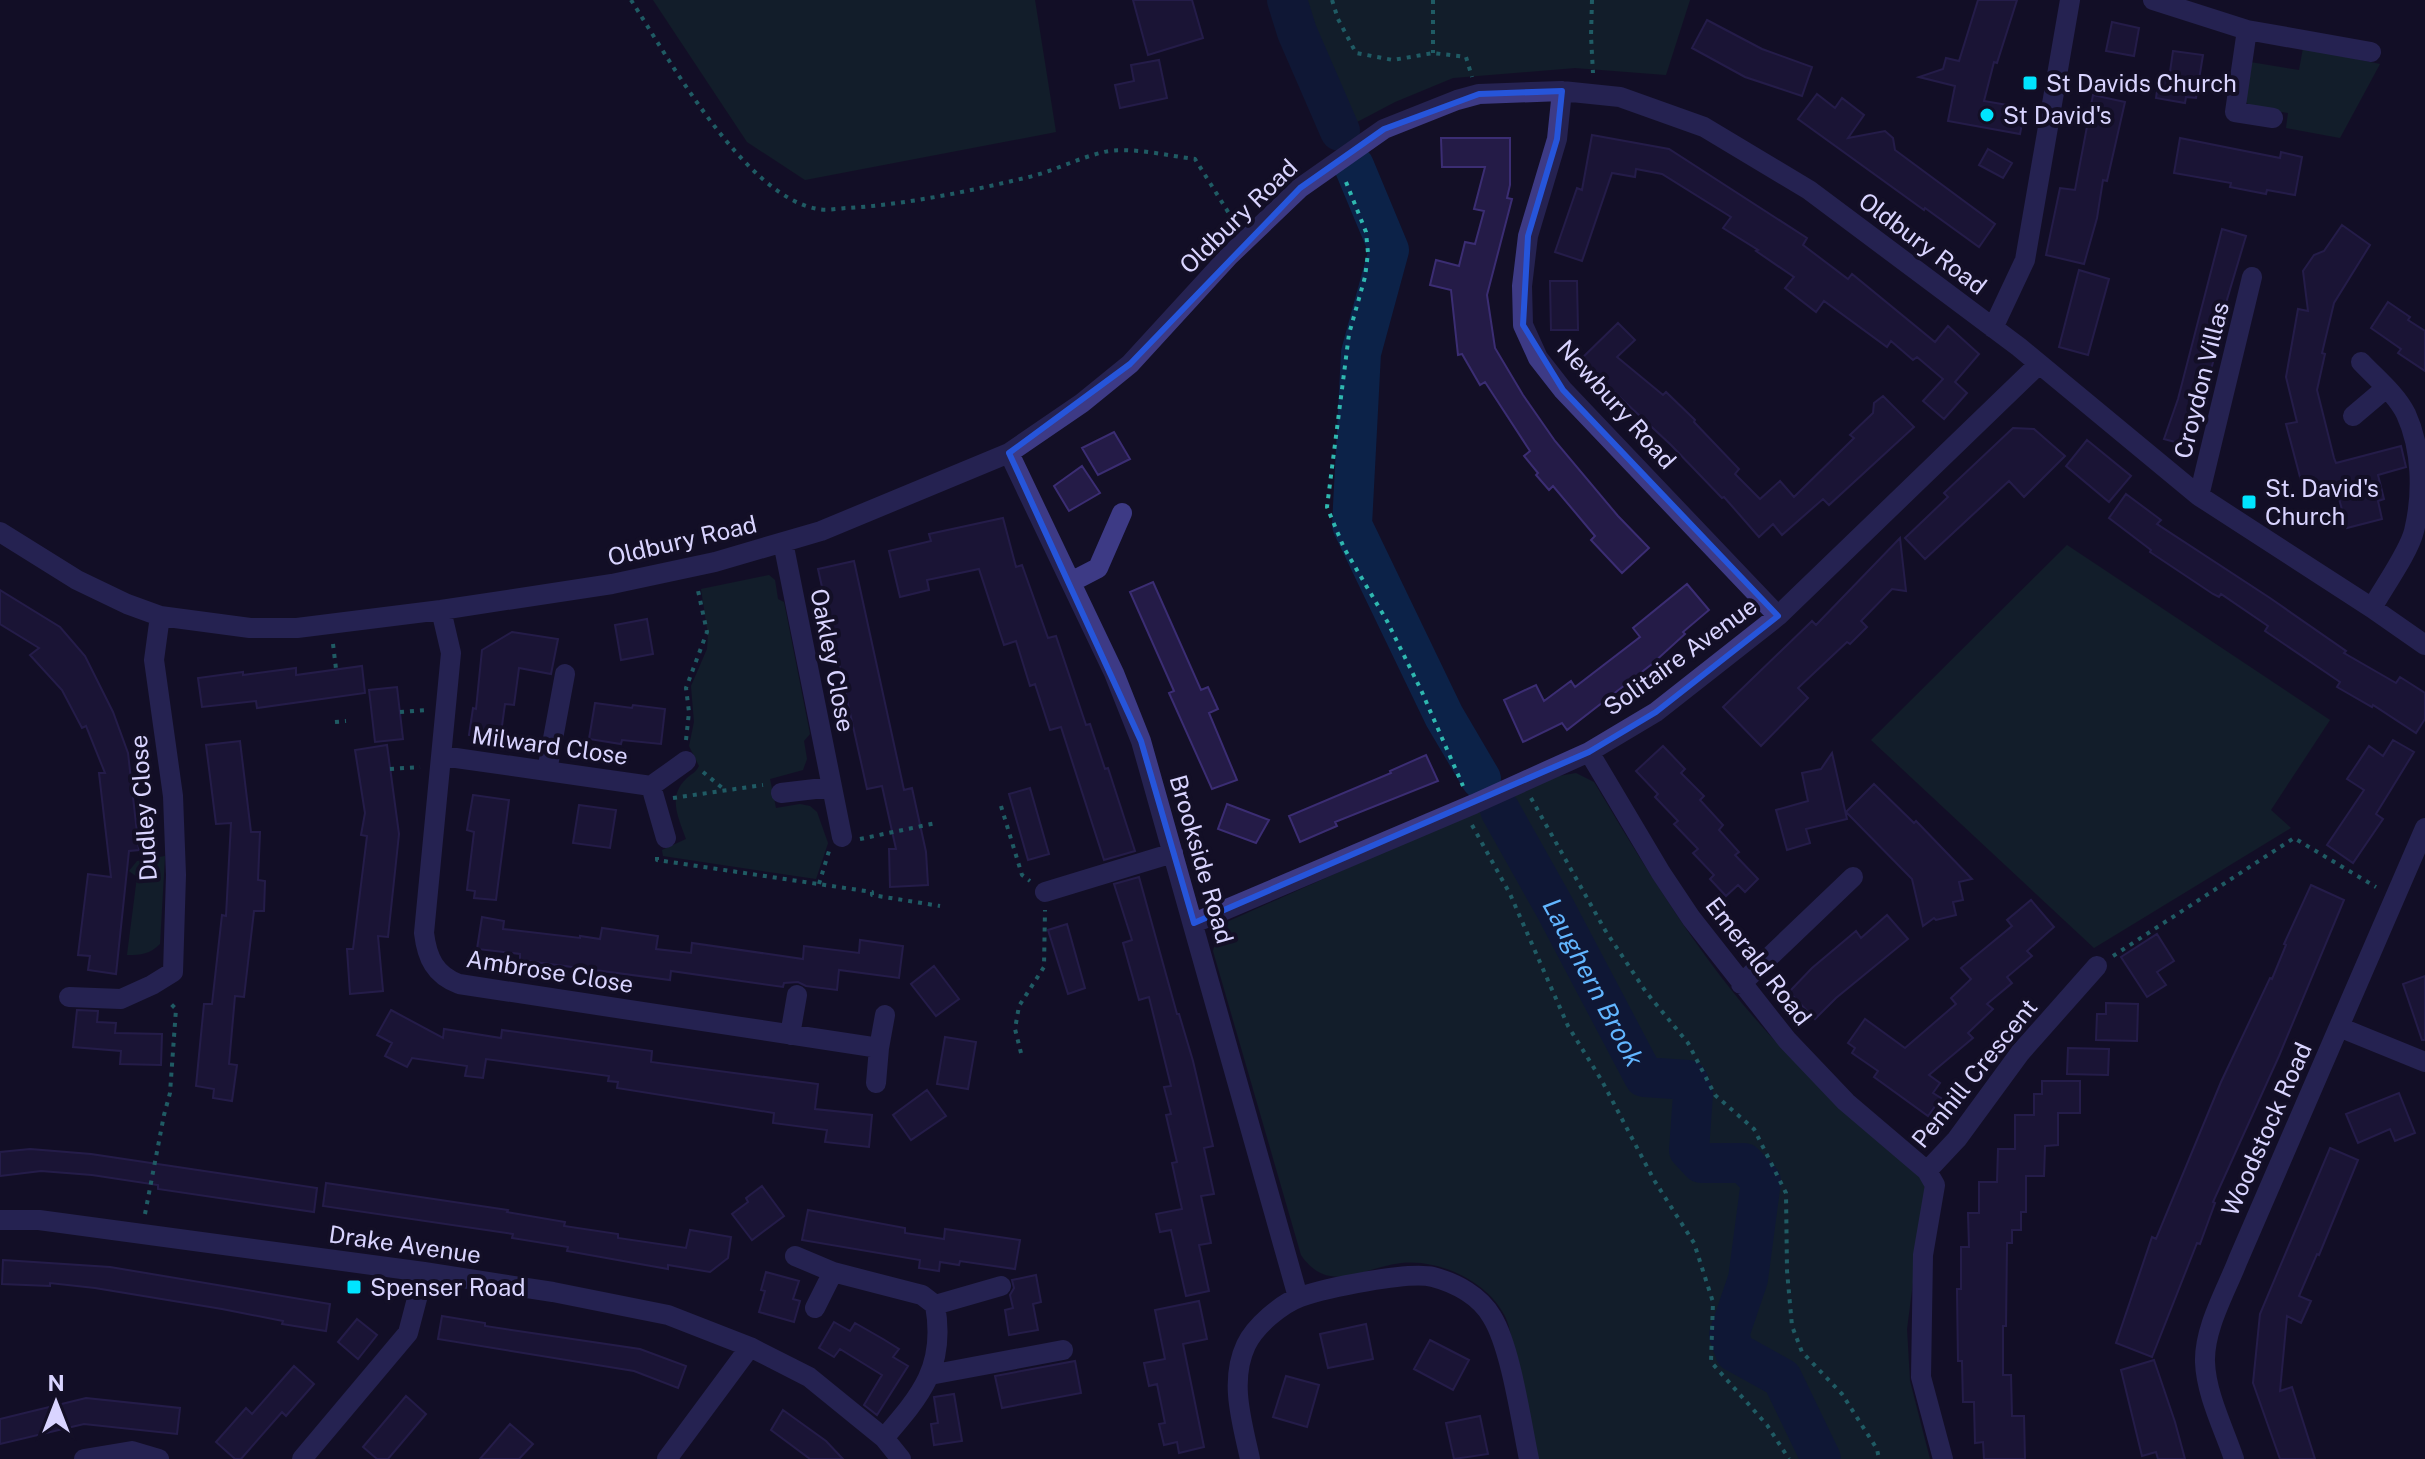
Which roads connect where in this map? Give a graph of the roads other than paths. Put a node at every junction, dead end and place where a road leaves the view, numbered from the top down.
1 (2070, 0) edge
2 (2153, 0) edge
3 (2247, 30) junction
4 (2371, 52) dead end
5 (1562, 91) junction
6 (2273, 118) dead end
7 (2252, 277) dead end
8 (1993, 328) junction
9 (2361, 362) dead end
10 (2038, 365) junction
11 (2386, 388) junction
12 (2353, 416) dead end
13 (1009, 453) junction
14 (2422, 487) edge
15 (2199, 496) junction
16 (1122, 513) dead end
17 (0, 532) edge
18 (783, 542) junction
19 (1071, 582) junction
20 (2372, 608) junction
21 (441, 610) junction
22 (160, 616) junction
23 (1778, 616) junction
24 (2425, 645) edge
25 (565, 674) dead end
26 (1589, 752) junction
27 (685, 754) road end
28 (441, 761) junction
29 (547, 771) junction
30 (832, 787) junction
31 (781, 793) road end
32 (653, 795) junction
33 (2425, 828) edge
34 (666, 838) road end
35 (840, 841) road end
36 (1173, 853) junction
37 (1853, 877) dead end
38 (1045, 892) road end
39 (1194, 923) junction
40 (2094, 968) road end
41 (1741, 984) junction
42 (797, 995) dead end
43 (69, 997) dead end
44 (885, 1015) dead end
45 (2339, 1027) junction
46 (790, 1035) junction
47 (879, 1048) junction
48 (2425, 1062) edge
49 (876, 1083) dead end
50 (1927, 1171) junction
51 (0, 1220) edge
52 (795, 1256) dead end
53 (424, 1272) junction
54 (833, 1272) junction
55 (1001, 1286) dead end
56 (1298, 1297) junction
57 (935, 1305) junction
58 (815, 1308) dead end
59 (750, 1347) junction
60 (1063, 1350) dead end
61 (930, 1375) junction
62 (884, 1438) junction
63 (84, 1459) edge
64 (159, 1459) edge
65 (302, 1459) edge
66 (667, 1459) edge
67 (901, 1459) edge
68 (1250, 1459) edge
69 (1529, 1459) edge
70 (1943, 1459) edge
71 (2234, 1459) edge

1 - 8 street
2 - 3 street
3 - 4 street
3 - 6 street
5 - 8 street, Oldbury Road
5 - 13 street, Oldbury Road
5 - 23 street, Newbury Road
7 - 15 street, Croydon Villas
8 - 10 street, Oldbury Road
9 - 11 street
10 - 15 street, Oldbury Road
10 - 23 street, Solitaire Avenue
11 - 12 street
11 - 14 street
13 - 18 street, Oldbury Road
13 - 19 street, Brookside Road
14 - 20 street
15 - 20 street, Oldbury Road
16 - 19 street
17 - 22 street, Oldbury Road
18 - 21 street, Oldbury Road
18 - 30 street, Oakley Close
19 - 36 street, Brookside Road
20 - 24 street, Oldbury Road
21 - 22 street, Oldbury Road
21 - 28 street, Ambrose Close
22 - 43 street, Dudley Close
23 - 26 street, Solitaire Avenue
25 - 29 street
26 - 39 street, Solitaire Avenue
26 - 41 street, Emerald Road
27 - 32 street, Milward Close
28 - 29 street, Milward Close
28 - 46 street, Ambrose Close
29 - 32 street, Milward Close
30 - 31 street
30 - 35 street, Oakley Close
32 - 34 street
33 - 45 street, Woodstock Road
36 - 38 street
36 - 39 street, Brookside Road
37 - 41 street
39 - 56 street, Brookside Road
40 - 50 street, Penhill Crescent
41 - 50 street, Emerald Road
42 - 46 street
44 - 47 street
45 - 48 street
45 - 71 street, Woodstock Road
46 - 47 street, Ambrose Close
47 - 49 street
50 - 70 street, Penhill Crescent
51 - 53 street, Drake Avenue
52 - 54 street
53 - 59 street, Drake Avenue
53 - 65 street
54 - 57 street
54 - 58 street
55 - 57 street
56 - 68 street
56 - 69 street
57 - 61 street
59 - 62 street, Drake Avenue
59 - 66 street
60 - 61 street
61 - 62 street
62 - 67 street, Drake Avenue
63 - 64 street

